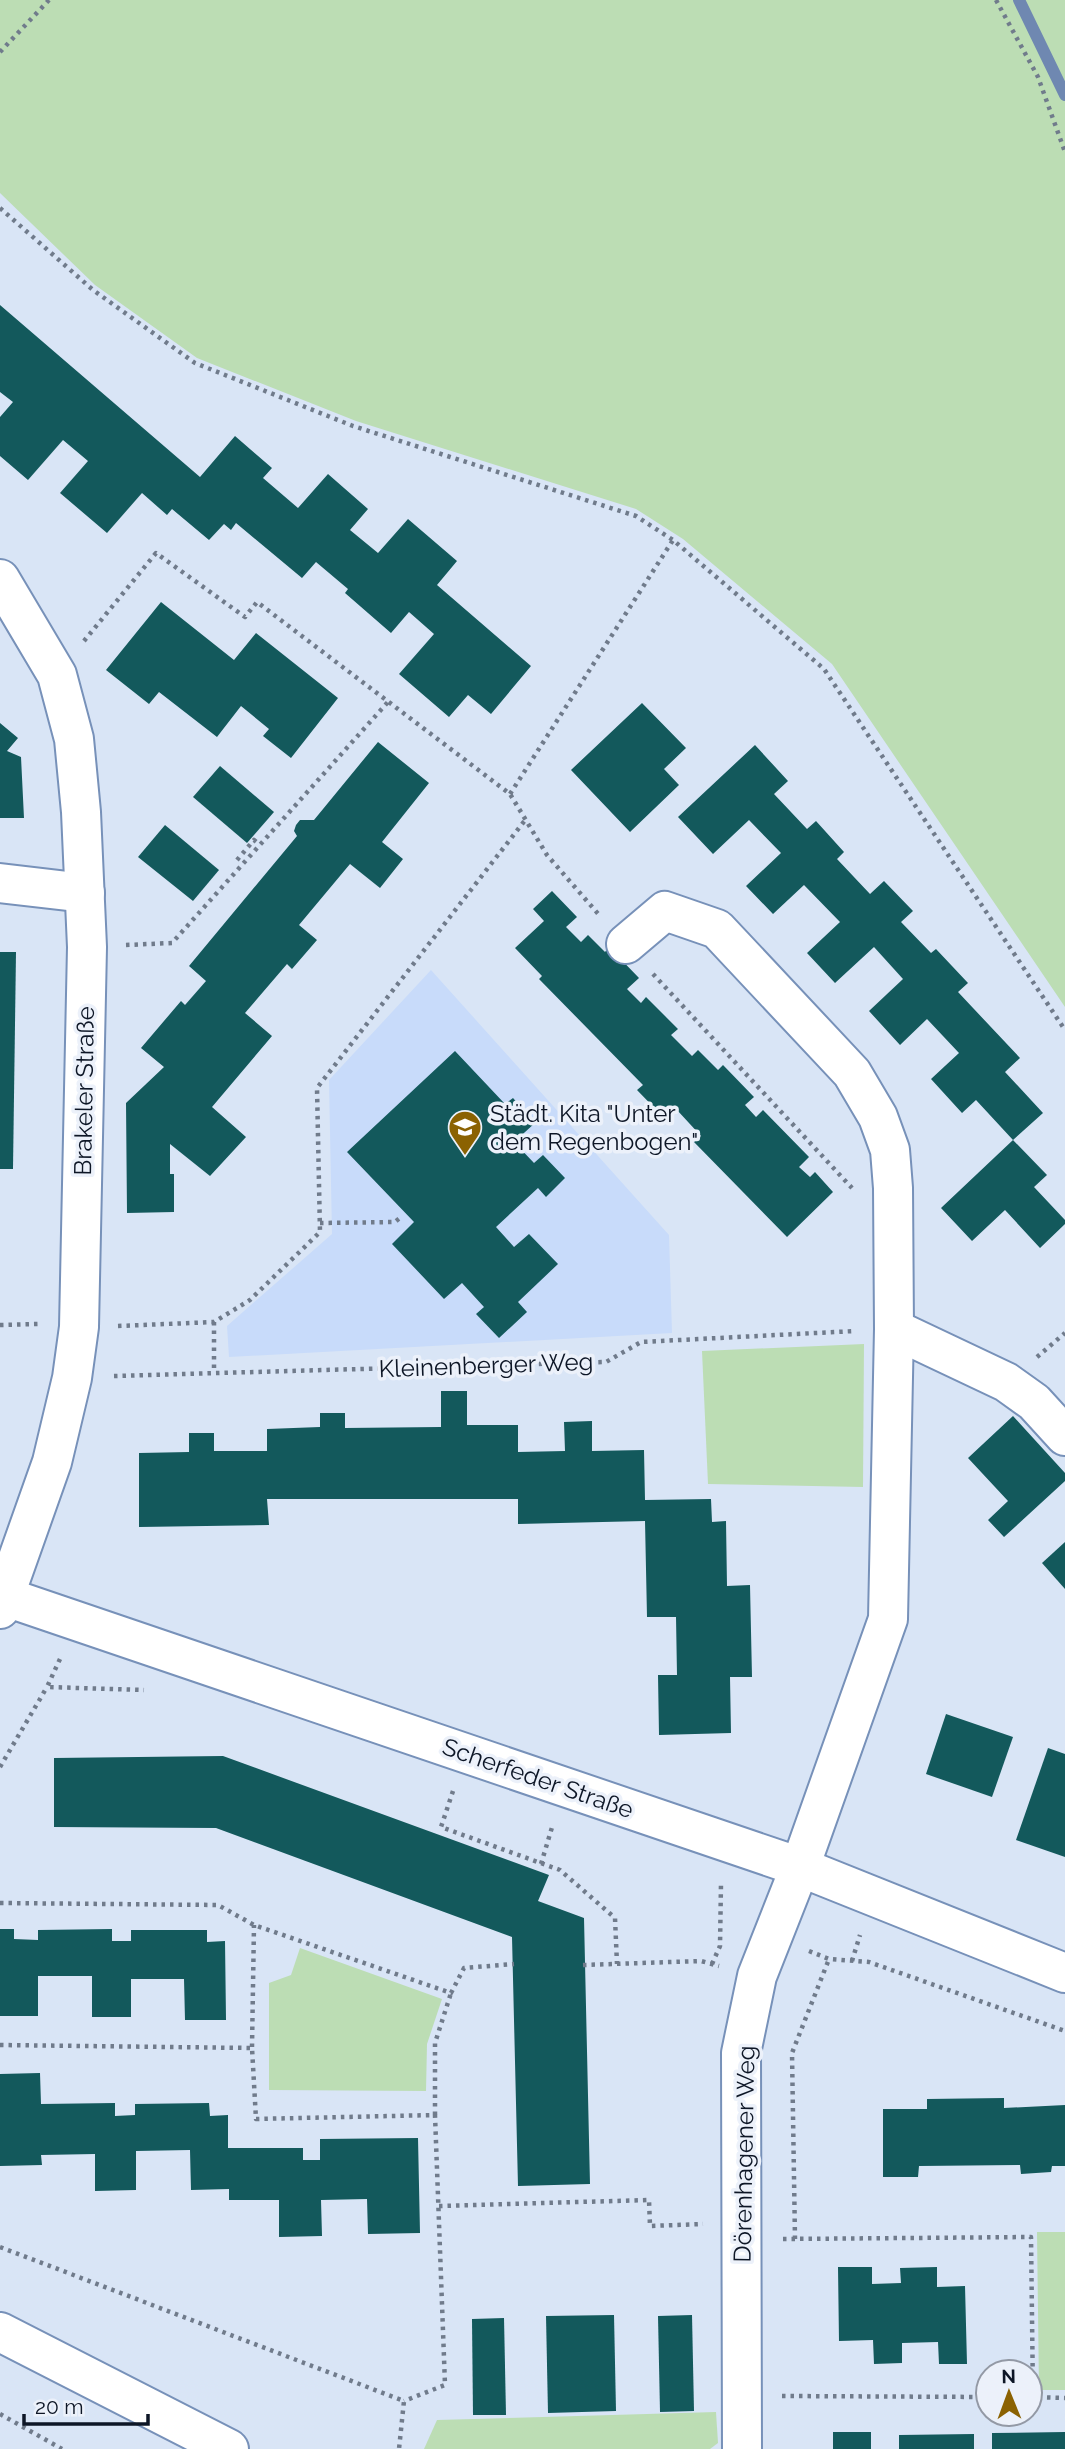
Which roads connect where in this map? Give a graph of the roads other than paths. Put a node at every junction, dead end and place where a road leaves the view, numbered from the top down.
1 (0, 579) edge
2 (0, 883) edge
3 (85, 893) junction
4 (626, 944) road end
5 (894, 1329) junction
6 (1065, 1436) edge
7 (2, 1600) edge
8 (800, 1867) junction
9 (1065, 1973) edge
10 (0, 2332) edge
11 (229, 2449) edge
12 (742, 2449) edge

1 - 3 street, Brakeler Straße
2 - 3 street
3 - 7 street, Brakeler Straße
4 - 5 street
5 - 6 street
5 - 8 street
7 - 8 street, Scherfeder Straße
8 - 9 street, Scherfeder Straße
8 - 12 street, Dörenhagener Weg
10 - 11 street

